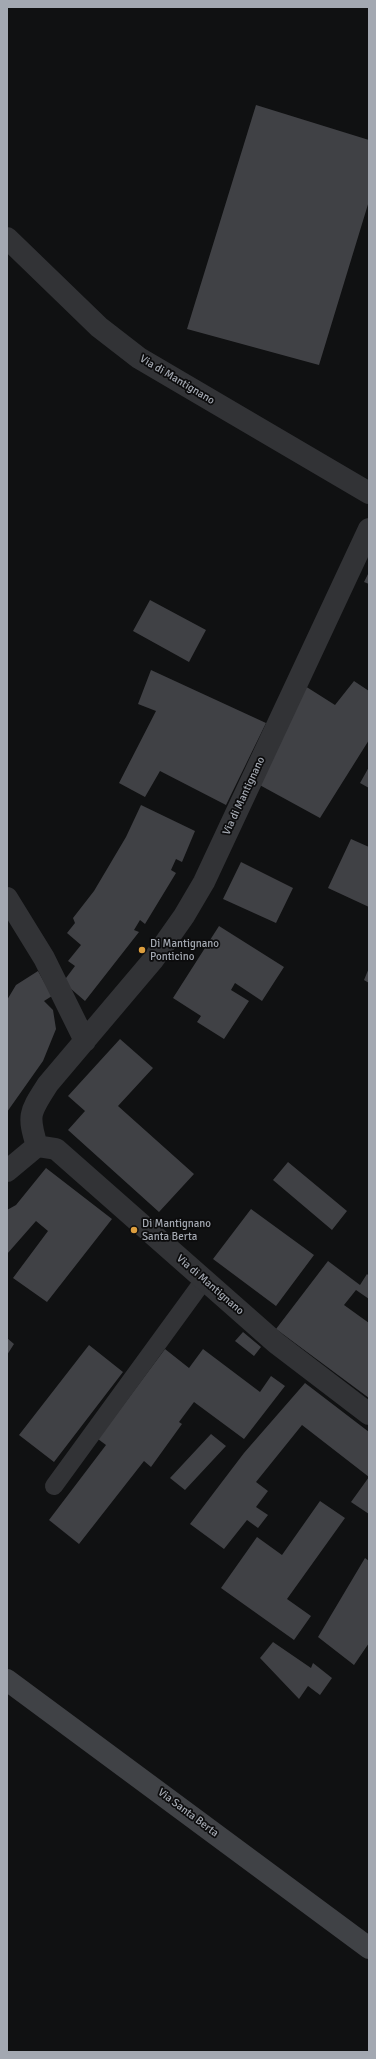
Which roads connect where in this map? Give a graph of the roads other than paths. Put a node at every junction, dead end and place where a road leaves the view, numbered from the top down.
1 (7, 238) edge
2 (369, 493) edge
3 (369, 530) edge
4 (7, 898) edge
5 (85, 1041) junction
6 (37, 1146) junction
7 (7, 1171) edge
8 (204, 1280) junction
9 (369, 1414) edge
10 (54, 1486) dead end
11 (7, 1680) edge
12 (369, 1948) edge

1 - 2 street, Via di Mantignano
3 - 5 street, Via di Mantignano
4 - 5 street
5 - 6 street, Via di Mantignano
6 - 7 street
6 - 8 street, Via di Mantignano
8 - 9 street, Via di Mantignano
8 - 10 lane
11 - 12 street, Via Santa Berta

